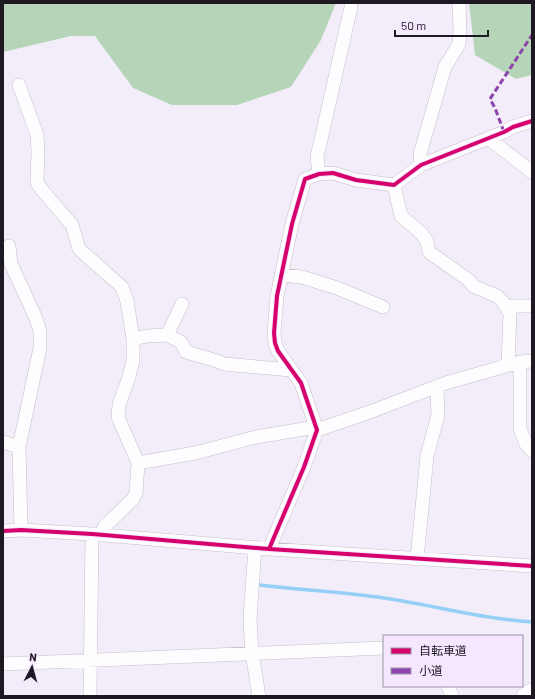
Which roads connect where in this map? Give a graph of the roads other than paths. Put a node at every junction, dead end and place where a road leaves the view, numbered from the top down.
1 (459, 3) edge
2 (351, 7) dead end
3 (19, 85) dead end
4 (532, 121) edge
5 (488, 138) junction
6 (421, 165) junction
7 (532, 172) edge
8 (319, 174) junction
9 (394, 185) junction
10 (9, 246) dead end
11 (281, 275) junction
12 (182, 304) dead end
13 (532, 306) edge
14 (383, 307) dead end
15 (507, 309) junction
16 (167, 335) junction
17 (133, 339) junction
18 (520, 362) edge
19 (291, 370) junction
20 (437, 386) junction
21 (316, 430) junction
22 (3, 442) edge
23 (19, 447) junction
24 (532, 451) edge
25 (138, 463) junction
26 (3, 530) edge
27 (20, 530) junction
28 (96, 534) junction
29 (255, 547) junction
30 (269, 549) junction
31 (417, 559) junction
32 (532, 566) edge
33 (383, 648) edge
34 (252, 653) junction
35 (90, 660) junction
36 (3, 664) edge
37 (532, 692) edge
38 (90, 696) edge
39 (259, 696) edge
40 (525, 696) edge

1 - 6 street
2 - 8 street
3 - 17 street
4 - 5 street
5 - 6 street
5 - 7 street
6 - 9 street
8 - 9 street
8 - 11 street
9 - 15 street
10 - 23 street
11 - 14 street
11 - 19 street
12 - 16 street
13 - 15 street
15 - 18 street
16 - 17 street
16 - 19 street
17 - 25 street
18 - 20 street
18 - 24 street
19 - 21 street
20 - 21 street
20 - 31 street
21 - 25 street
21 - 30 street
22 - 23 street
23 - 27 street
25 - 28 street
26 - 27 street
27 - 28 street
28 - 29 street
28 - 35 street
29 - 30 street
29 - 34 street
30 - 31 street
31 - 32 street
33 - 34 street
34 - 35 street
34 - 39 street
35 - 36 street
35 - 38 street
37 - 40 main road

